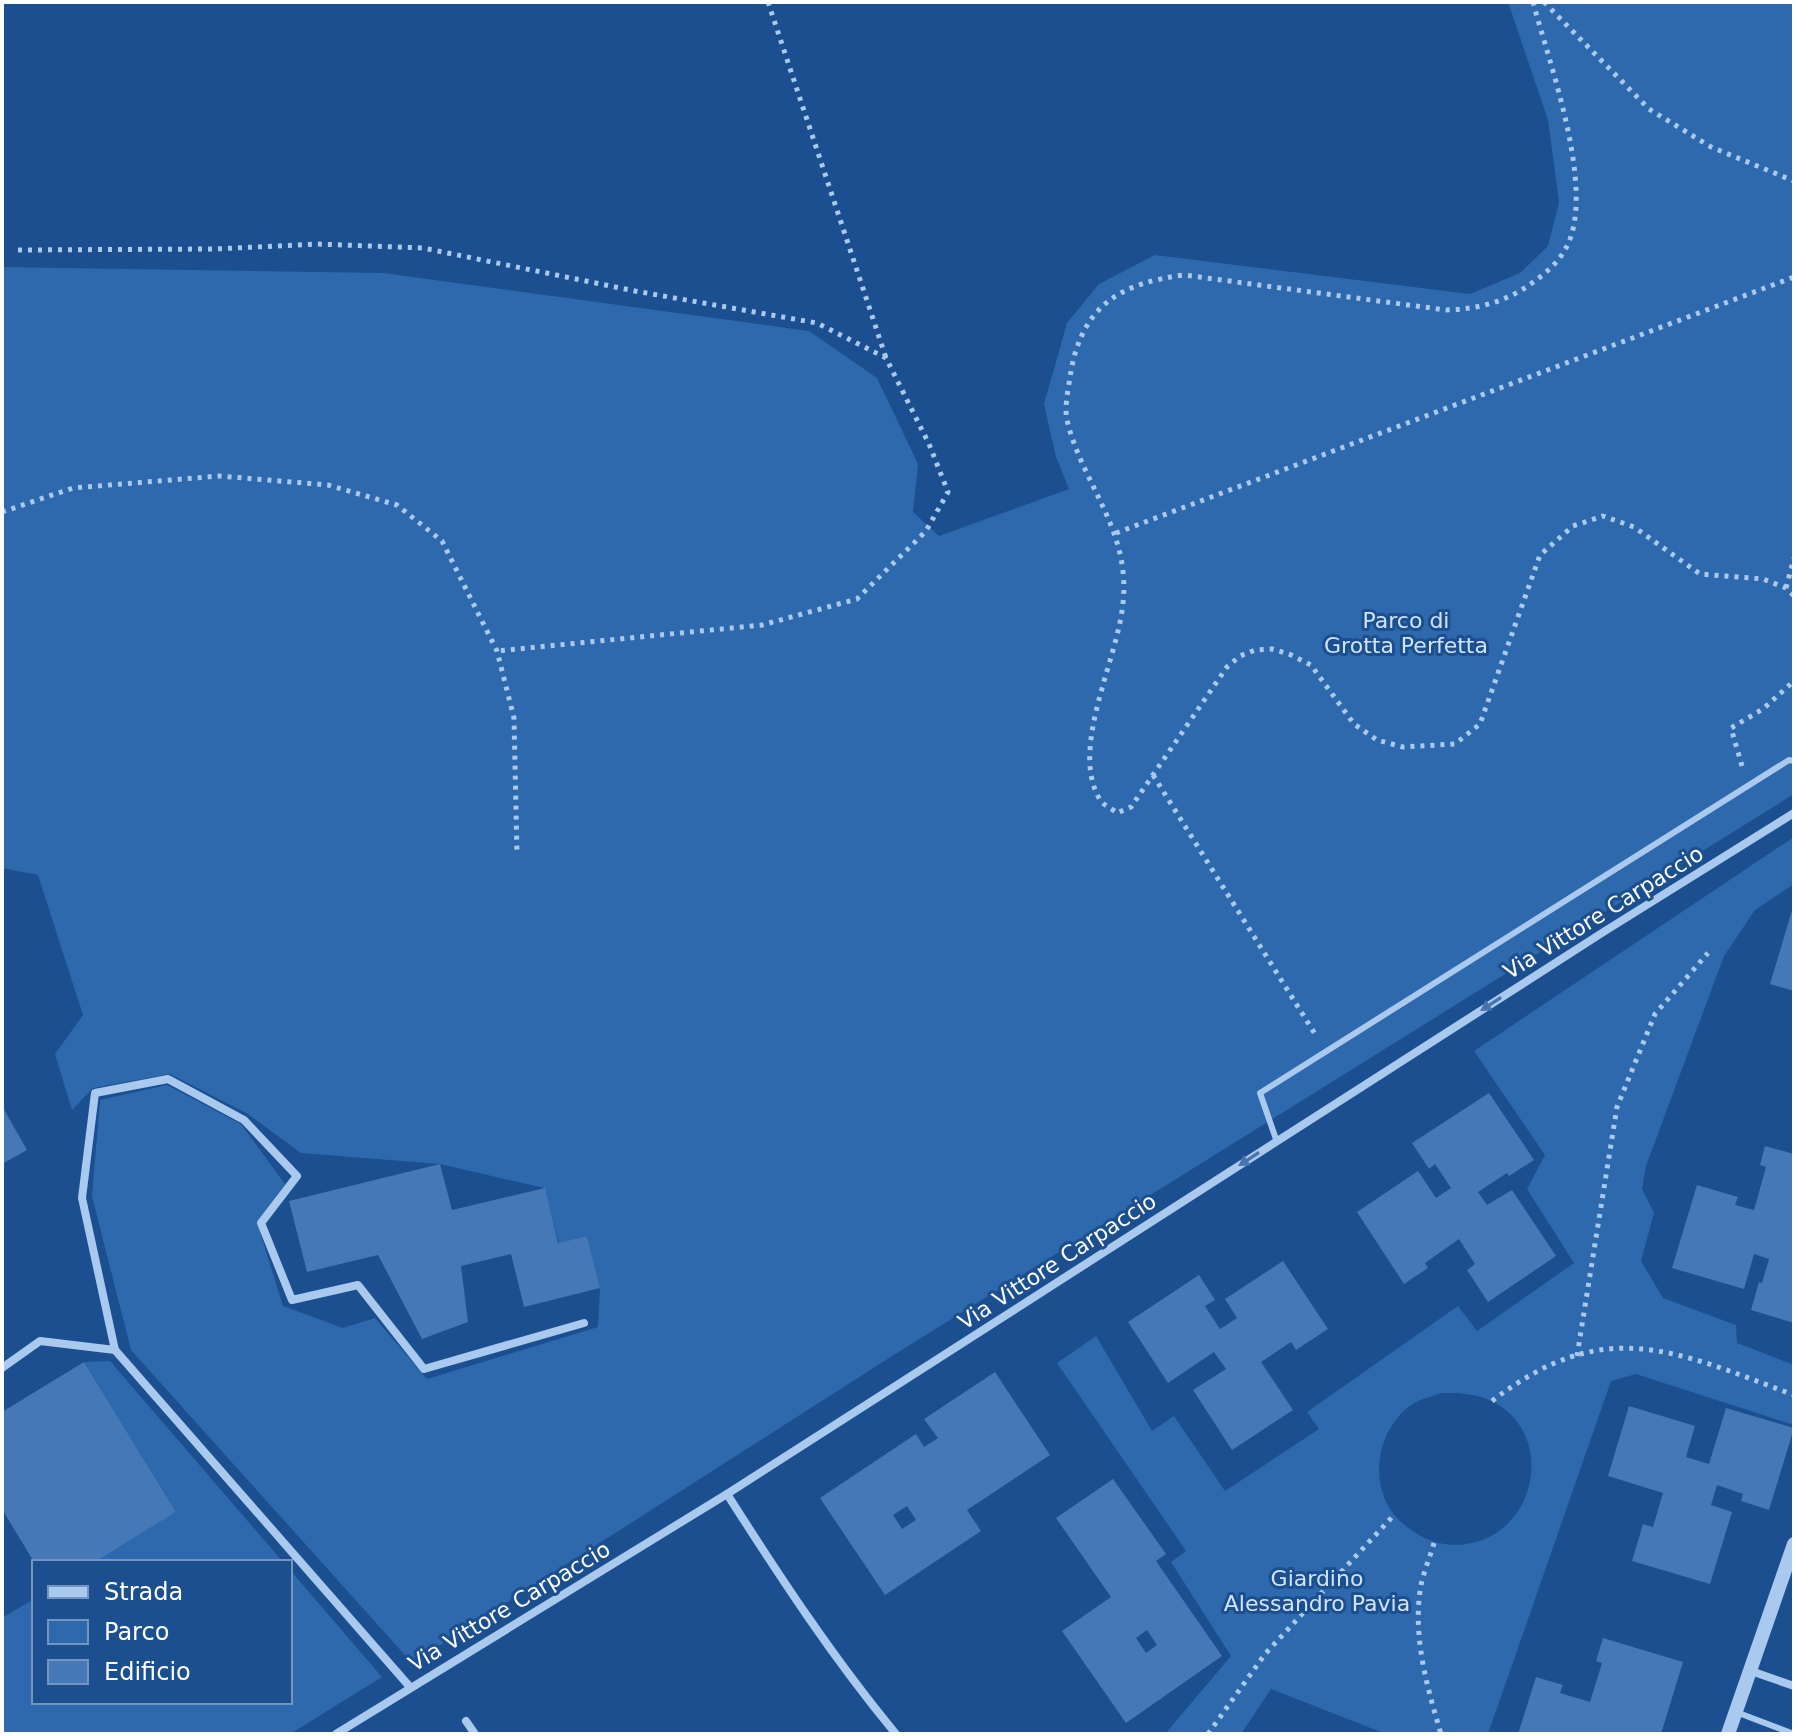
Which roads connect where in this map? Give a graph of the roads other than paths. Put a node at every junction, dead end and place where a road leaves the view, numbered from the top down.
1 (1792, 761) edge
2 (1794, 813) edge
3 (1277, 1142) junction
4 (584, 1323) dead end
5 (115, 1350) junction
6 (2, 1368) edge
7 (727, 1494) junction
8 (1794, 1544) edge
9 (1751, 1671) junction
10 (1794, 1686) edge
11 (410, 1687) junction
12 (1736, 1712) junction
13 (466, 1721) dead end
14 (336, 1734) edge
15 (475, 1734) edge
16 (896, 1734) edge
17 (1728, 1734) edge
18 (1794, 1734) edge

1 - 3 lane
2 -> 3 street, Via Vittore Carpaccio
3 -> 7 street, Via Vittore Carpaccio
4 - 5 street
5 - 6 street
5 - 11 street
7 - 11 street, Via Vittore Carpaccio
7 - 16 street
8 - 9 street
9 - 10 street
9 - 12 street
11 - 14 street, Via Vittore Carpaccio
12 - 17 street
12 - 18 lane
13 - 15 street

